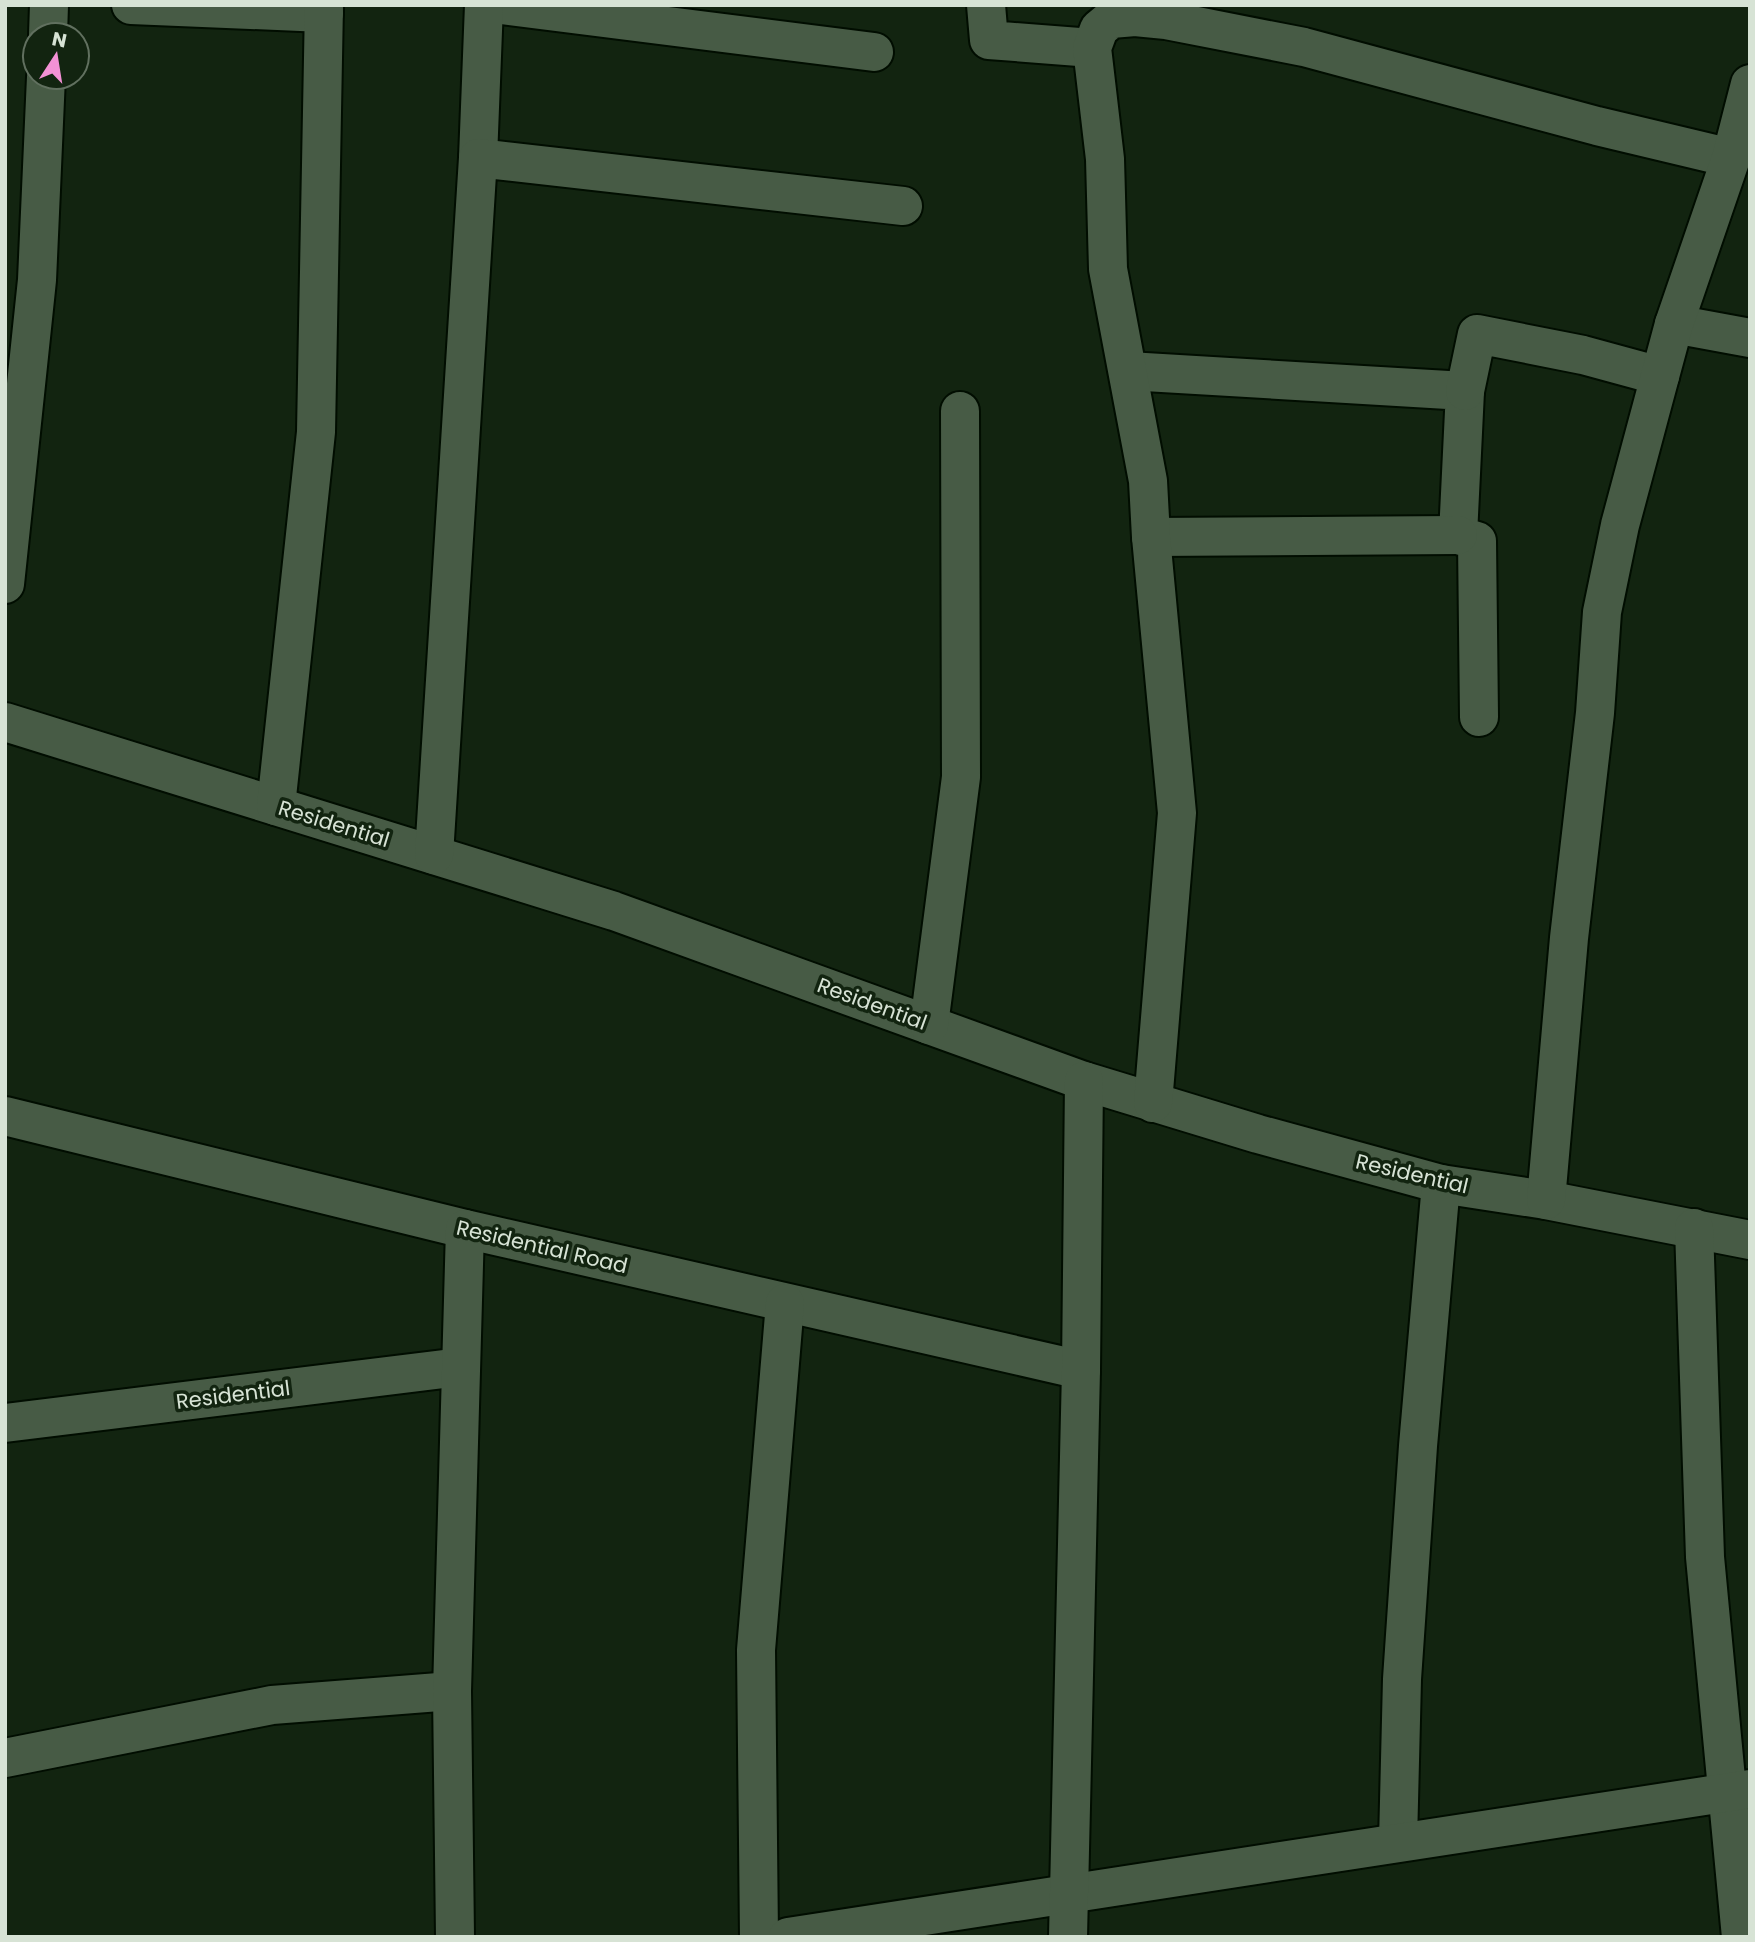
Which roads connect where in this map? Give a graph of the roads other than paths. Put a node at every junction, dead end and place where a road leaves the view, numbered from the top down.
1 (131, 5) edge
2 (484, 5) edge
3 (501, 5) edge
4 (986, 5) edge
5 (324, 9) edge
6 (1092, 48) junction
7 (874, 52) dead end
8 (1750, 84) edge
9 (45, 91) edge
10 (1731, 158) junction
11 (478, 159) junction
12 (903, 206) dead end
13 (1674, 324) junction
14 (1750, 338) edge
15 (17, 363) edge
16 (1128, 370) junction
17 (1660, 376) junction
18 (1465, 391) junction
19 (960, 411) dead end
20 (1458, 535) junction
21 (1151, 537) junction
22 (5, 584) edge
23 (1479, 717) dead end
24 (5, 722) edge
25 (276, 806) junction
26 (434, 855) junction
27 (929, 1024) junction
28 (1084, 1081) junction
29 (1153, 1103) junction
30 (5, 1116) edge
31 (1441, 1184) junction
32 (1546, 1200) junction
33 (1694, 1228) junction
34 (465, 1229) junction
35 (1750, 1240) edge
36 (785, 1303) junction
37 (460, 1367) junction
38 (1081, 1370) junction
39 (5, 1423) edge
40 (452, 1691) junction
41 (5, 1758) edge
42 (1739, 1791) edge
43 (1398, 1842) junction
44 (1070, 1894) junction
45 (455, 1937) edge
46 (759, 1937) edge
47 (788, 1937) edge
48 (1068, 1937) edge
49 (1741, 1937) edge

1 - 5 street
2 - 11 street
3 - 7 street
4 - 6 street
5 - 25 street
6 - 10 street
6 - 16 street
8 - 10 street
9 - 15 street
10 - 13 street
11 - 12 street
11 - 26 street
13 - 14 street
13 - 17 street
15 - 22 street
16 - 18 street
16 - 21 street
17 - 18 street
17 - 32 street
18 - 20 street
19 - 27 street
20 - 21 street
20 - 23 street
21 - 29 street
24 - 25 street, Residential
25 - 26 street, Residential
26 - 27 street, Residential
27 - 28 street, Residential
28 - 29 street, Residential
28 - 38 street
29 - 31 street, Residential
30 - 34 street, Residential Road
31 - 32 street, Residential
31 - 43 street
32 - 33 street, Residential
33 - 35 street, Residential
33 - 42 street
34 - 36 street, Residential Road
34 - 37 street
36 - 38 street, Residential Road
36 - 46 street
37 - 39 street, Residential
37 - 40 street
38 - 44 street
40 - 41 street
40 - 45 street
42 - 43 street
42 - 49 street
43 - 44 street
44 - 47 street
44 - 48 street

